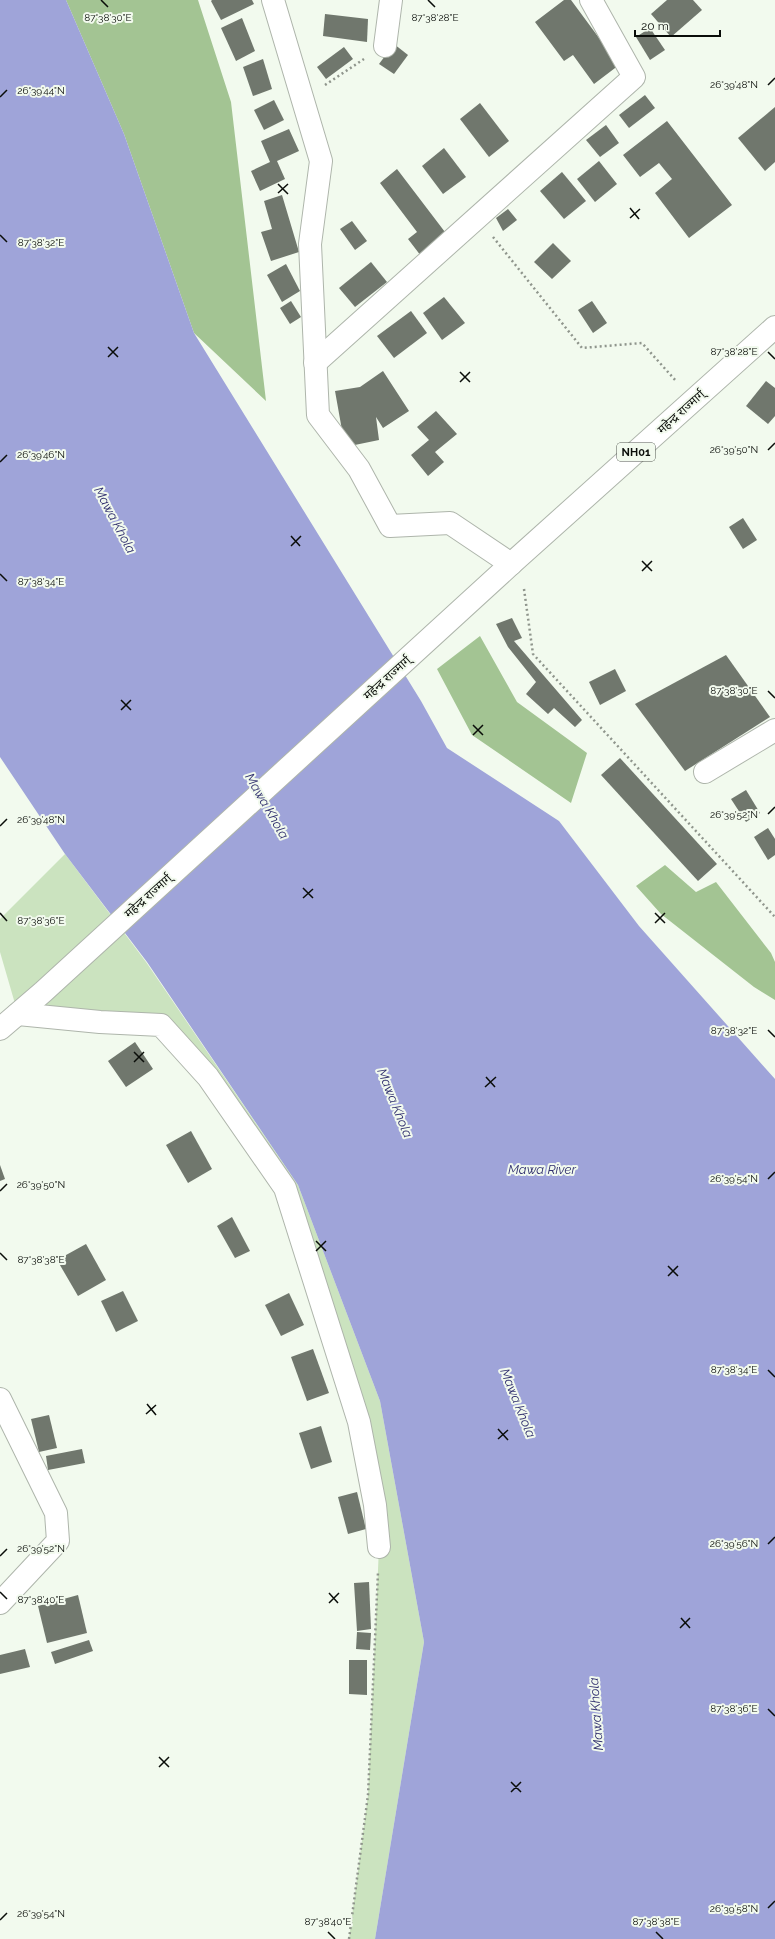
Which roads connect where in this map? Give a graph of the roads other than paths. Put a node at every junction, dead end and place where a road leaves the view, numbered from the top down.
1 (273, 0) edge
2 (392, 0) edge
3 (591, 0) edge
4 (385, 46) road end
5 (773, 334) edge
6 (315, 363) junction
7 (504, 570) junction
8 (775, 730) edge
9 (705, 772) dead end
10 (18, 1014) junction
11 (0, 1029) edge
12 (0, 1399) edge
13 (379, 1547) road end
14 (0, 1603) edge

1 - 6 main road
2 - 4 main road
3 - 6 main road
5 - 7 main road, महेन्द्र राज्मार्ग् / NH01
6 - 7 main road
7 - 10 main road, महेन्द्र राज्मार्ग् / NH01
8 - 9 main road
10 - 11 main road, महेन्द्र राज्मार्ग् / NH01
10 - 13 main road
12 - 14 main road

